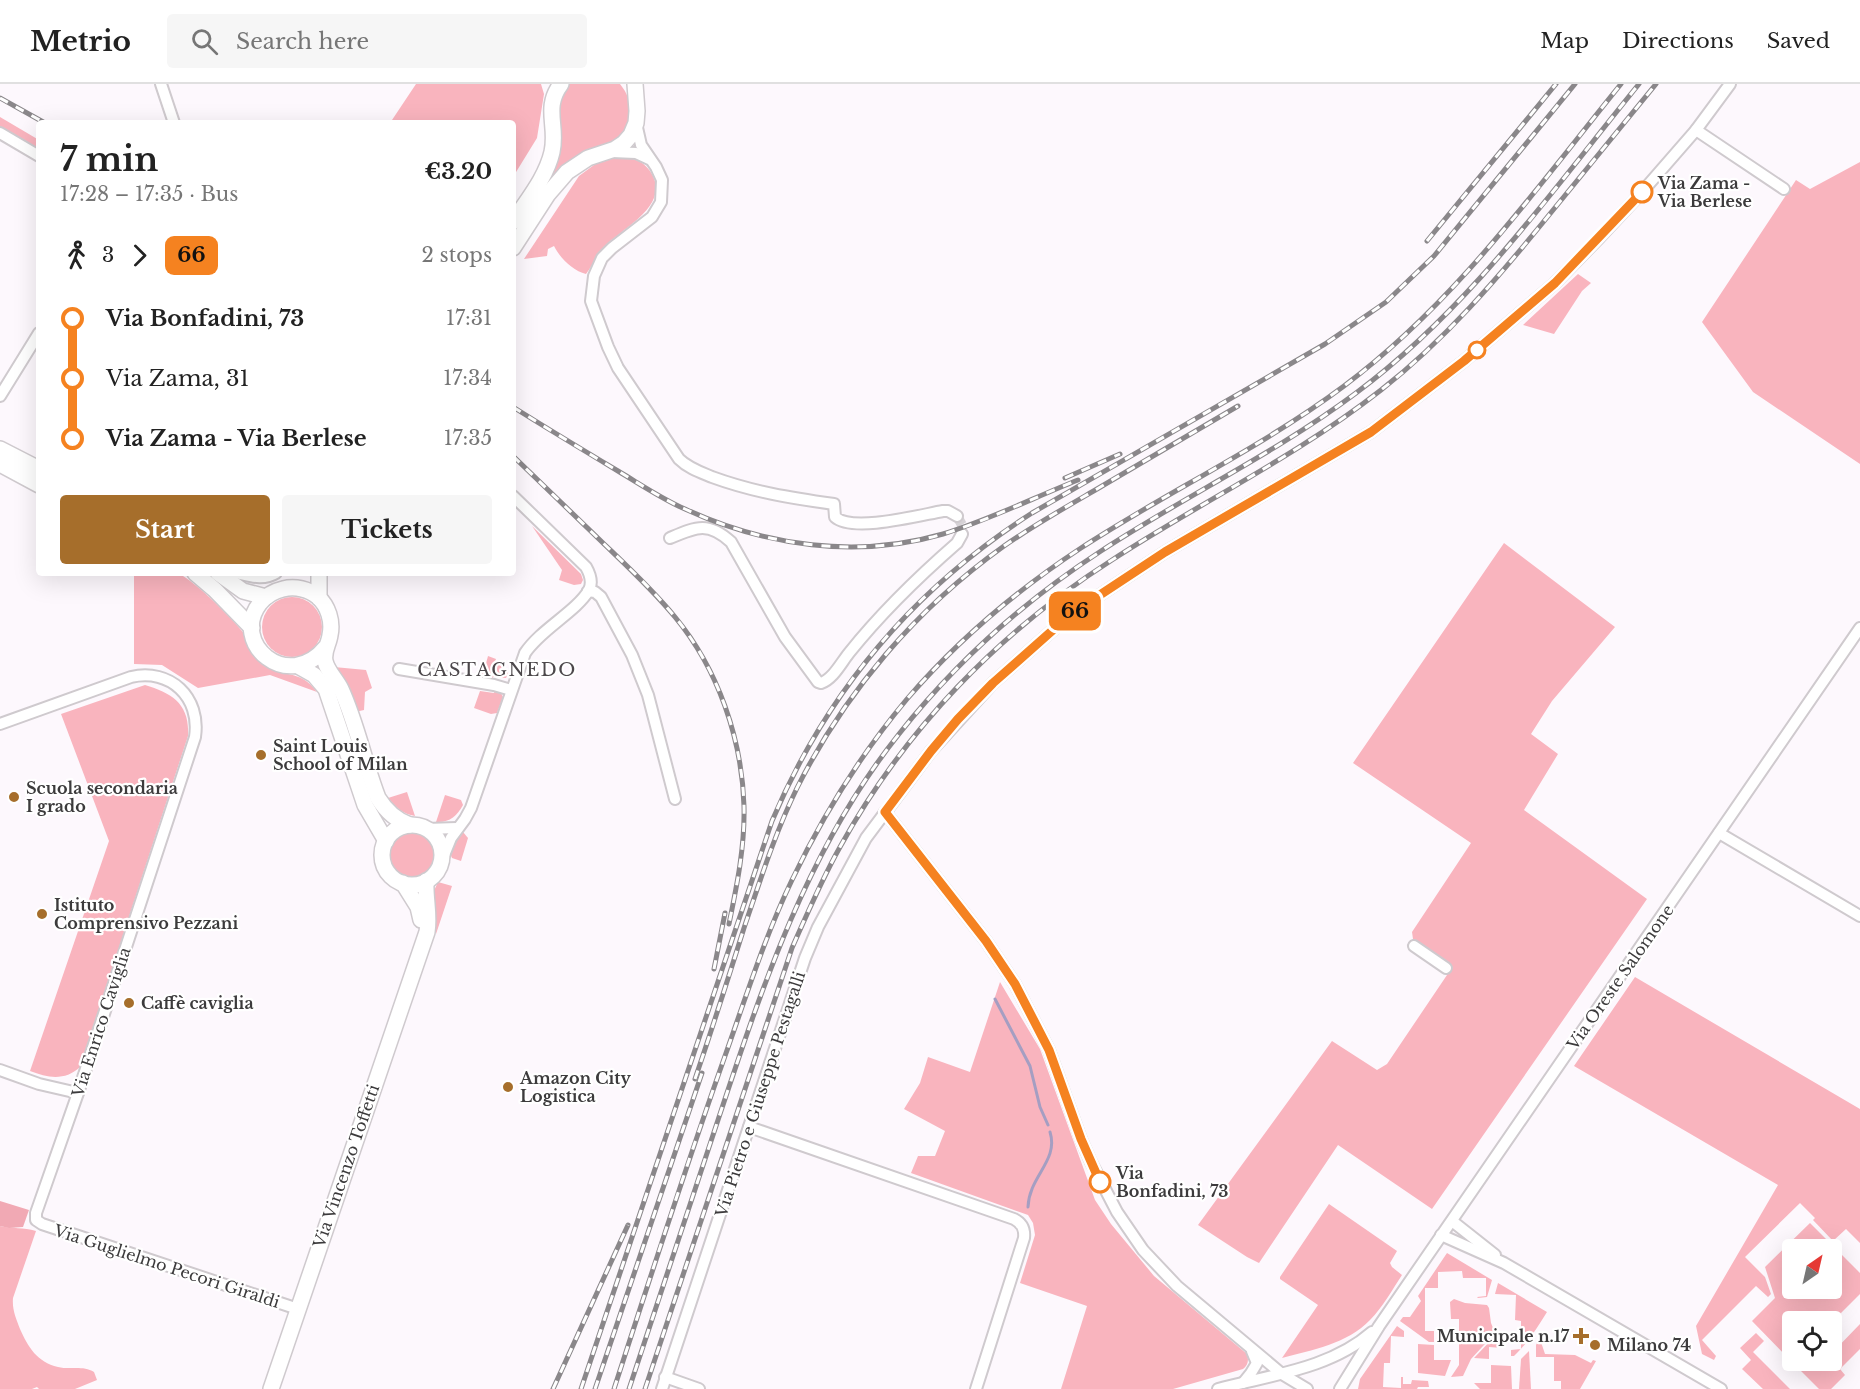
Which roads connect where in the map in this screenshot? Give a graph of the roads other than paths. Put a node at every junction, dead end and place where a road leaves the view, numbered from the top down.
1 (161, 84) edge
2 (548, 84) edge
3 (561, 84) edge
4 (627, 84) edge
5 (1730, 84) edge
6 (635, 92) edge
7 (551, 102) junction
8 (173, 120) edge
9 (636, 123) junction
10 (1696, 130) junction
11 (0, 133) edge
12 (606, 152) junction
13 (36, 154) edge
14 (650, 159) junction
15 (1784, 189) dead end
16 (516, 217) edge
17 (516, 244) edge
18 (36, 338) edge
19 (0, 396) edge
20 (0, 449) edge
21 (0, 464) edge
22 (36, 468) edge
23 (36, 483) edge
24 (516, 499) edge
25 (957, 516) dead end
26 (962, 534) dead end
27 (670, 538) dead end
28 (199, 576) edge
29 (222, 576) edge
30 (249, 576) edge
31 (272, 576) edge
32 (299, 576) edge
33 (319, 576) edge
34 (291, 587) junction
35 (588, 591) junction
36 (266, 597) junction
37 (319, 598) junction
38 (252, 628) junction
39 (1860, 628) edge
40 (326, 647) junction
41 (298, 666) junction
42 (399, 669) dead end
43 (511, 690) junction
44 (0, 724) edge
45 (675, 799) dead end
46 (885, 812) junction
47 (410, 825) junction
48 (457, 828) junction
49 (426, 829) junction
50 (1719, 833) junction
51 (386, 841) junction
52 (442, 860) junction
53 (426, 881) junction
54 (403, 883) junction
55 (1860, 916) edge
56 (422, 944) junction
57 (1414, 946) dead end
58 (1446, 968) dead end
59 (0, 1070) edge
60 (78, 1093) junction
61 (749, 1127) junction
62 (36, 1220) joint
63 (1452, 1221) junction
64 (1442, 1235) junction
65 (1504, 1263) junction
66 (298, 1309) junction
67 (1379, 1326) junction
68 (1251, 1348) junction
69 (1282, 1374) junction
70 (665, 1377) junction
71 (1243, 1383) junction
72 (272, 1389) edge
73 (662, 1389) edge
74 (699, 1389) edge
75 (976, 1389) edge
76 (1218, 1389) edge
77 (1307, 1389) edge
78 (1340, 1389) edge
79 (1721, 1389) edge

1 - 8 street
2 - 7 street
3 - 7 street
4 - 6 street
5 - 10 street, Via Pietro e Giuseppe Pestagalli
6 - 9 street
7 - 16 street
9 - 12 street
9 - 14 street
10 - 15 street
10 - 46 street, Via Pietro e Giuseppe Pestagalli
11 - 13 street
12 - 14 street
12 - 17 street
14 - 25 street
18 - 19 street
20 - 22 street
21 - 23 street
24 - 35 street
26 - 27 street
28 - 38 street
29 - 36 street
30 - 31 street
32 - 34 street
33 - 37 street
34 - 36 street
34 - 37 street
35 - 43 street
35 - 45 street
36 - 38 street
37 - 40 street
38 - 41 street
39 - 50 street, Via Oreste Salomone
40 - 41 street
40 - 47 street
41 - 51 street
42 - 43 street
43 - 48 street
44 - 60 street, Via Enrico Caviglia
46 - 61 street, Via Pietro e Giuseppe Pestagalli
46 - 68 street
47 - 49 street
47 - 51 street
48 - 49 street
48 - 52 street
49 - 52 street
50 - 55 street
50 - 63 street, Via Oreste Salomone
51 - 54 street, Via Vincenzo Toffetti
52 - 53 street
53 - 54 street
53 - 56 street, Via Vincenzo Toffetti
54 - 56 street, Via Vincenzo Toffetti
56 - 66 street, Via Vincenzo Toffetti
57 - 58 street
59 - 60 street
60 - 62 street, Via Enrico Caviglia
61 - 70 street, Via Pietro e Giuseppe Pestagalli
61 - 75 street
62 - 66 street, Via Guglielmo Pecori Giraldi
63 - 64 street, Via Oreste Salomone
63 - 65 street
64 - 65 street
64 - 67 street, Via Oreste Salomone
65 - 79 street
66 - 72 street, Via Vincenzo Toffetti
67 - 69 street
67 - 78 street
68 - 69 street
68 - 71 street
69 - 71 street
69 - 77 street
70 - 73 street, Via Pietro e Giuseppe Pestagalli
70 - 74 street
71 - 76 street

